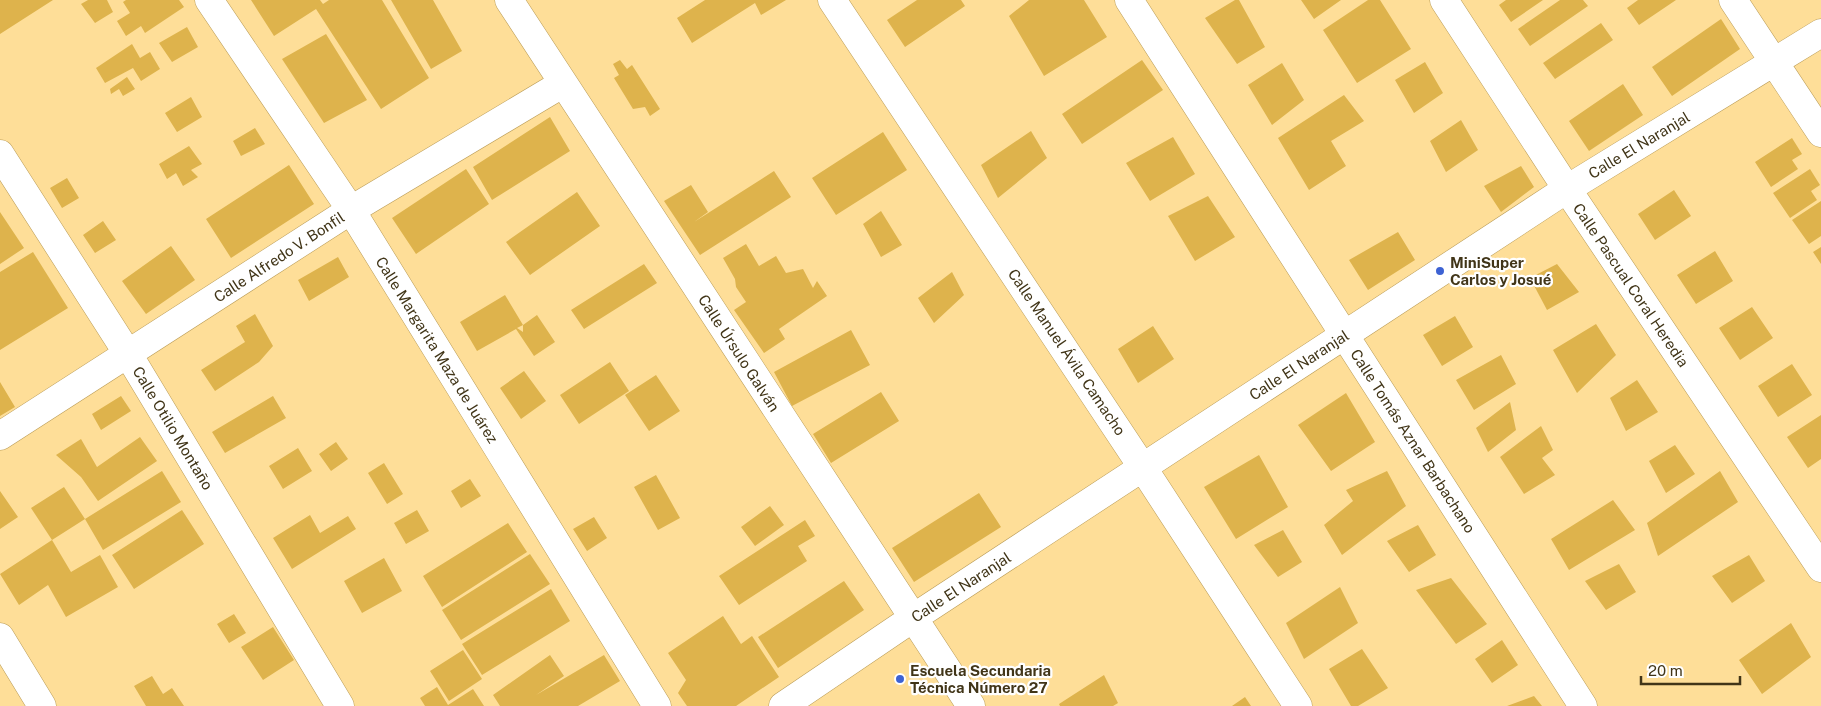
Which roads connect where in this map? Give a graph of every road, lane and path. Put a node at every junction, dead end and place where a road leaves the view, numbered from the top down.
1 (209, 0) edge
2 (509, 0) edge
3 (832, 0) edge
4 (1129, 0) edge
5 (1444, 0) edge
6 (1733, 0) edge
7 (1821, 33) edge
8 (1774, 64) junction
9 (562, 84) junction
10 (1821, 133) edge
11 (0, 154) edge
12 (1567, 189) junction
13 (351, 210) junction
14 (1345, 335) junction
15 (128, 354) junction
16 (0, 436) edge
17 (1143, 468) junction
18 (1821, 568) edge
19 (913, 618) junction
20 (0, 637) edge
21 (42, 706) edge
22 (340, 706) edge
23 (657, 706) edge
24 (783, 706) edge
25 (971, 706) edge
26 (1298, 706) edge
27 (1583, 706) edge

1 - 13 street, Calle Margarita Maza de Juárez
2 - 9 street, Calle Úrsulo Galván
3 - 17 street, Calle Manuel Ávila Camacho
4 - 14 street, Calle Tomás Aznar Barbachano
5 - 12 street, Calle Pascual Coral Heredia
6 - 8 street
7 - 8 street, Calle El Naranjal
8 - 10 street
8 - 12 street, Calle El Naranjal
9 - 13 street, Calle Alfredo V. Bonfil
9 - 19 street, Calle Úrsulo Galván
11 - 15 street, Calle Otilio Montaño
12 - 14 street, Calle El Naranjal
12 - 18 street, Calle Pascual Coral Heredia
13 - 15 street, Calle Alfredo V. Bonfil
13 - 23 street, Calle Margarita Maza de Juárez
14 - 17 street, Calle El Naranjal
14 - 27 street, Calle Tomás Aznar Barbachano
15 - 16 street, Calle Alfredo V. Bonfil
15 - 22 street, Calle Otilio Montaño
17 - 19 street, Calle El Naranjal
17 - 26 street, Calle Manuel Ávila Camacho
19 - 24 street, Calle El Naranjal
19 - 25 street, Calle Úrsulo Galván
20 - 21 street

